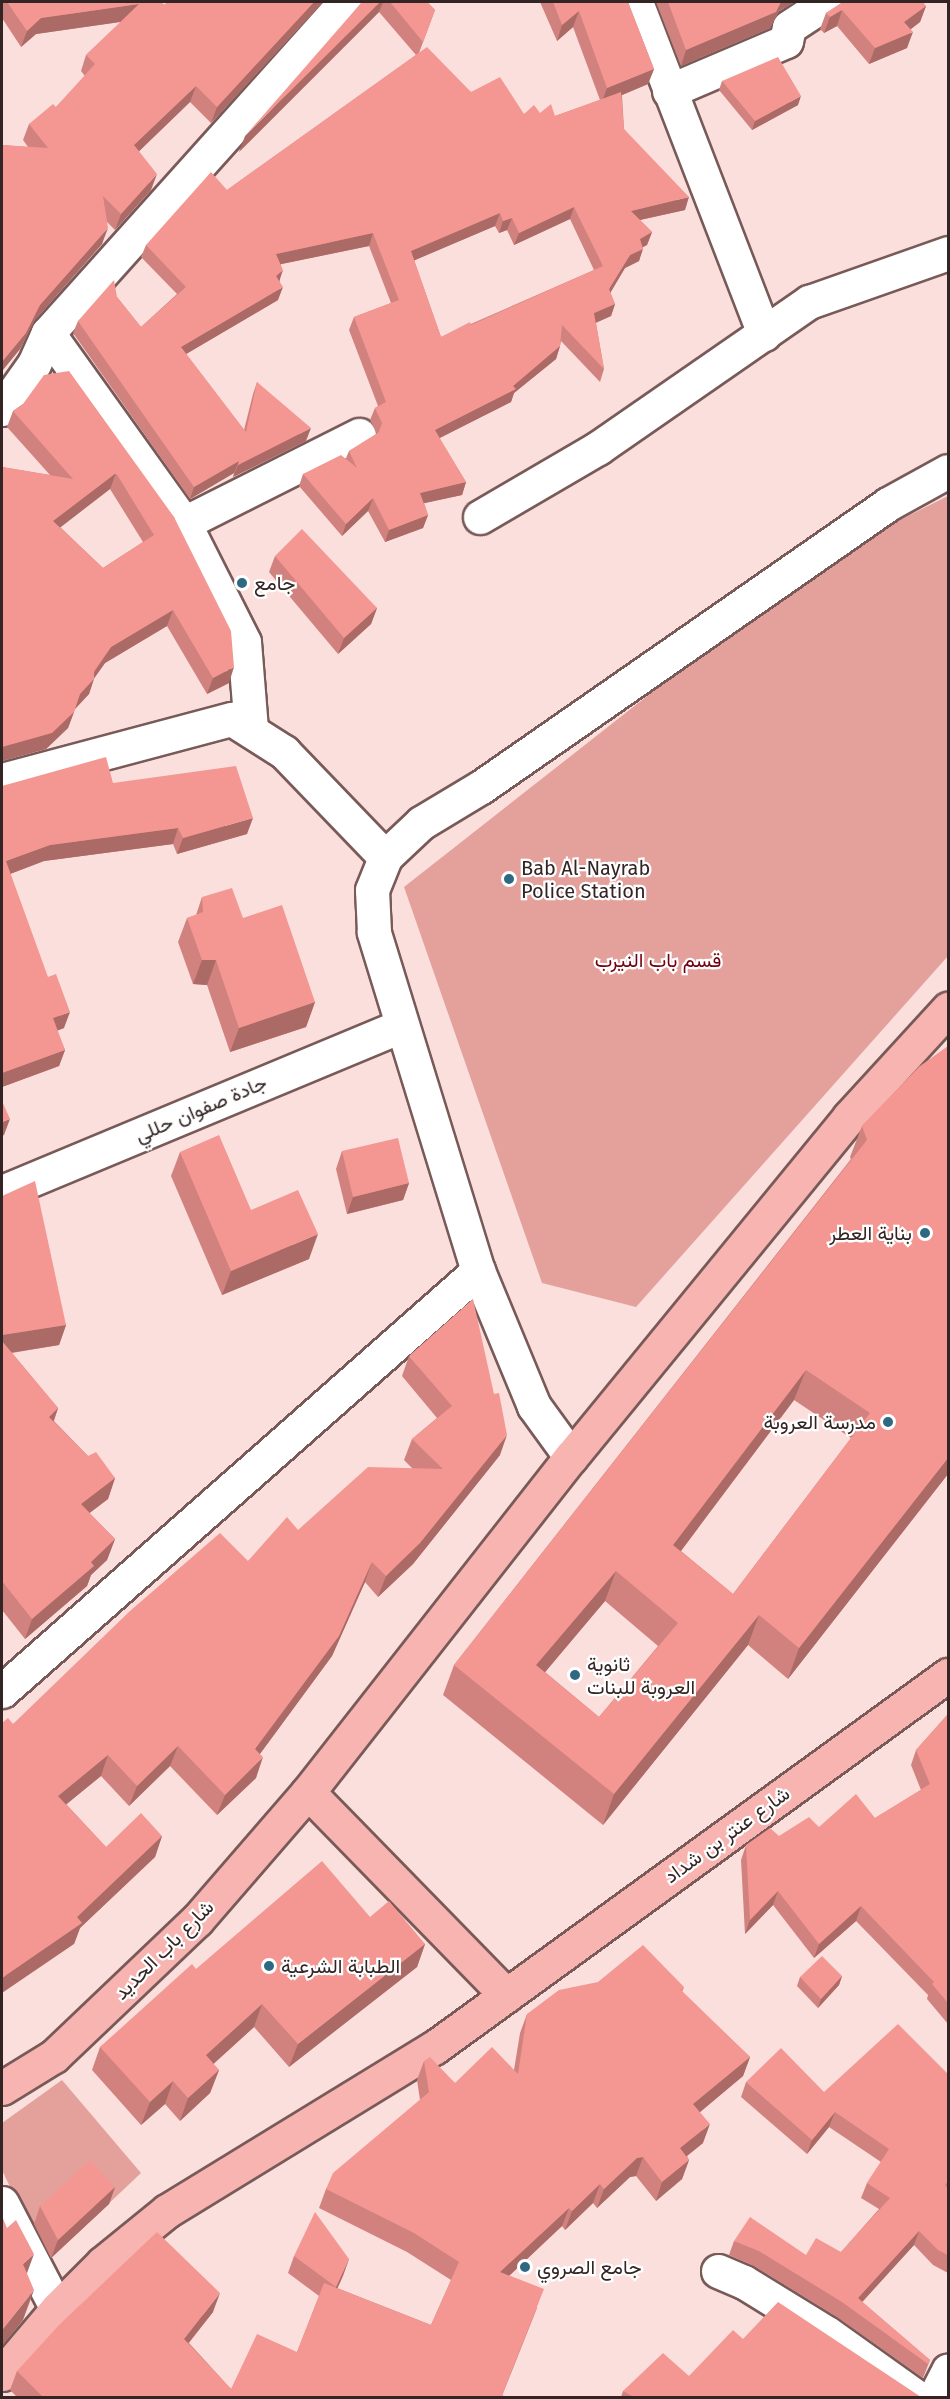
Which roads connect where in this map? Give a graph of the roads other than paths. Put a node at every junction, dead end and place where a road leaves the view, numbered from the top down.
1 (345, 2) edge
2 (636, 2) edge
3 (827, 2) edge
4 (669, 91) junction
5 (948, 253) edge
6 (48, 333) junction
7 (764, 334) junction
8 (2, 409) edge
9 (359, 435) dead end
10 (948, 471) edge
11 (480, 517) dead end
12 (184, 523) junction
13 (250, 729) junction
14 (2, 780) edge
15 (385, 857) junction
16 (948, 1010) edge
17 (400, 1026) junction
18 (2, 1192) edge
19 (478, 1271) junction
20 (571, 1457) junction
21 (948, 1676) edge
22 (2, 1691) edge
23 (308, 1792) junction
24 (506, 1995) junction
25 (2, 2088) edge
26 (2, 2203) edge
27 (718, 2271) dead end
28 (57, 2308) junction
29 (948, 2370) edge
30 (2, 2374) edge
31 (918, 2397) edge
32 (934, 2397) edge

1 - 6 street
2 - 4 street
3 - 4 street
4 - 7 street
5 - 7 street
6 - 8 street
6 - 12 street
7 - 11 street
9 - 12 street
10 - 15 street
12 - 13 street
13 - 14 street
13 - 15 street
15 - 17 street
16 - 20 main road, شارع باب الحديد
17 - 18 street, جادة صفوان حللي
17 - 19 street
19 - 20 street
19 - 22 street
20 - 23 main road, شارع باب الحديد
21 - 24 main road, شارع عنتر بن شداد
23 - 24 main road
23 - 25 main road, شارع باب الحديد
24 - 28 main road, شارع عنتر بن شداد
26 - 28 street
27 - 31 street
28 - 30 main road, شارع عنتر بن شداد
29 - 32 street

